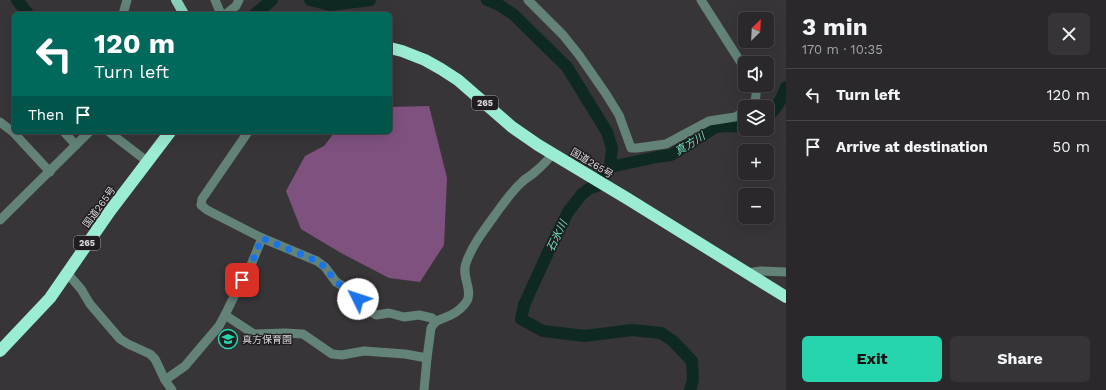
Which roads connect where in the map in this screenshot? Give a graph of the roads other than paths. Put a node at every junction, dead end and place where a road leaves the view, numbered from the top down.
1 (127, 0) edge
2 (176, 0) edge
3 (215, 0) edge
4 (239, 0) edge
5 (528, 0) edge
6 (701, 0) edge
7 (124, 12) edge
8 (183, 12) edge
9 (220, 12) edge
10 (228, 12) edge
11 (392, 48) edge
12 (738, 58) edge
13 (738, 115) edge
14 (0, 122) edge
15 (12, 131) edge
16 (15, 134) edge
17 (66, 134) edge
18 (87, 134) edge
19 (112, 134) edge
20 (169, 134) edge
21 (247, 134) edge
22 (76, 145) junction
23 (553, 153) junction
24 (148, 162) junction
25 (50, 172) junction
26 (2, 215) edge
27 (262, 238) junction
28 (786, 272) edge
29 (67, 273) junction
30 (747, 273) junction
31 (786, 297) edge
32 (225, 315) junction
33 (436, 321) junction
34 (0, 350) edge
35 (426, 358) junction
36 (165, 380) junction
37 (172, 390) edge
38 (424, 390) edge

1 - 7 street
2 - 8 main road
3 - 9 street
4 - 10 street
5 - 13 street
6 - 12 street
11 - 23 highway, 国道265号 / 265
14 - 15 street
16 - 25 street
17 - 22 street
18 - 22 street
19 - 24 street
20 - 24 highway, 国道265号 / 265
21 - 27 street
22 - 25 street
23 - 30 highway, 国道265号 / 265
23 - 33 street
24 - 29 highway, 国道265号 / 265
25 - 26 street
27 - 32 street
27 - 33 street
28 - 30 street
29 - 34 highway, 国道265号 / 265
29 - 36 street
30 - 31 highway, 国道265号 / 265
32 - 35 street
32 - 36 street
33 - 35 street
35 - 38 street
36 - 37 street

